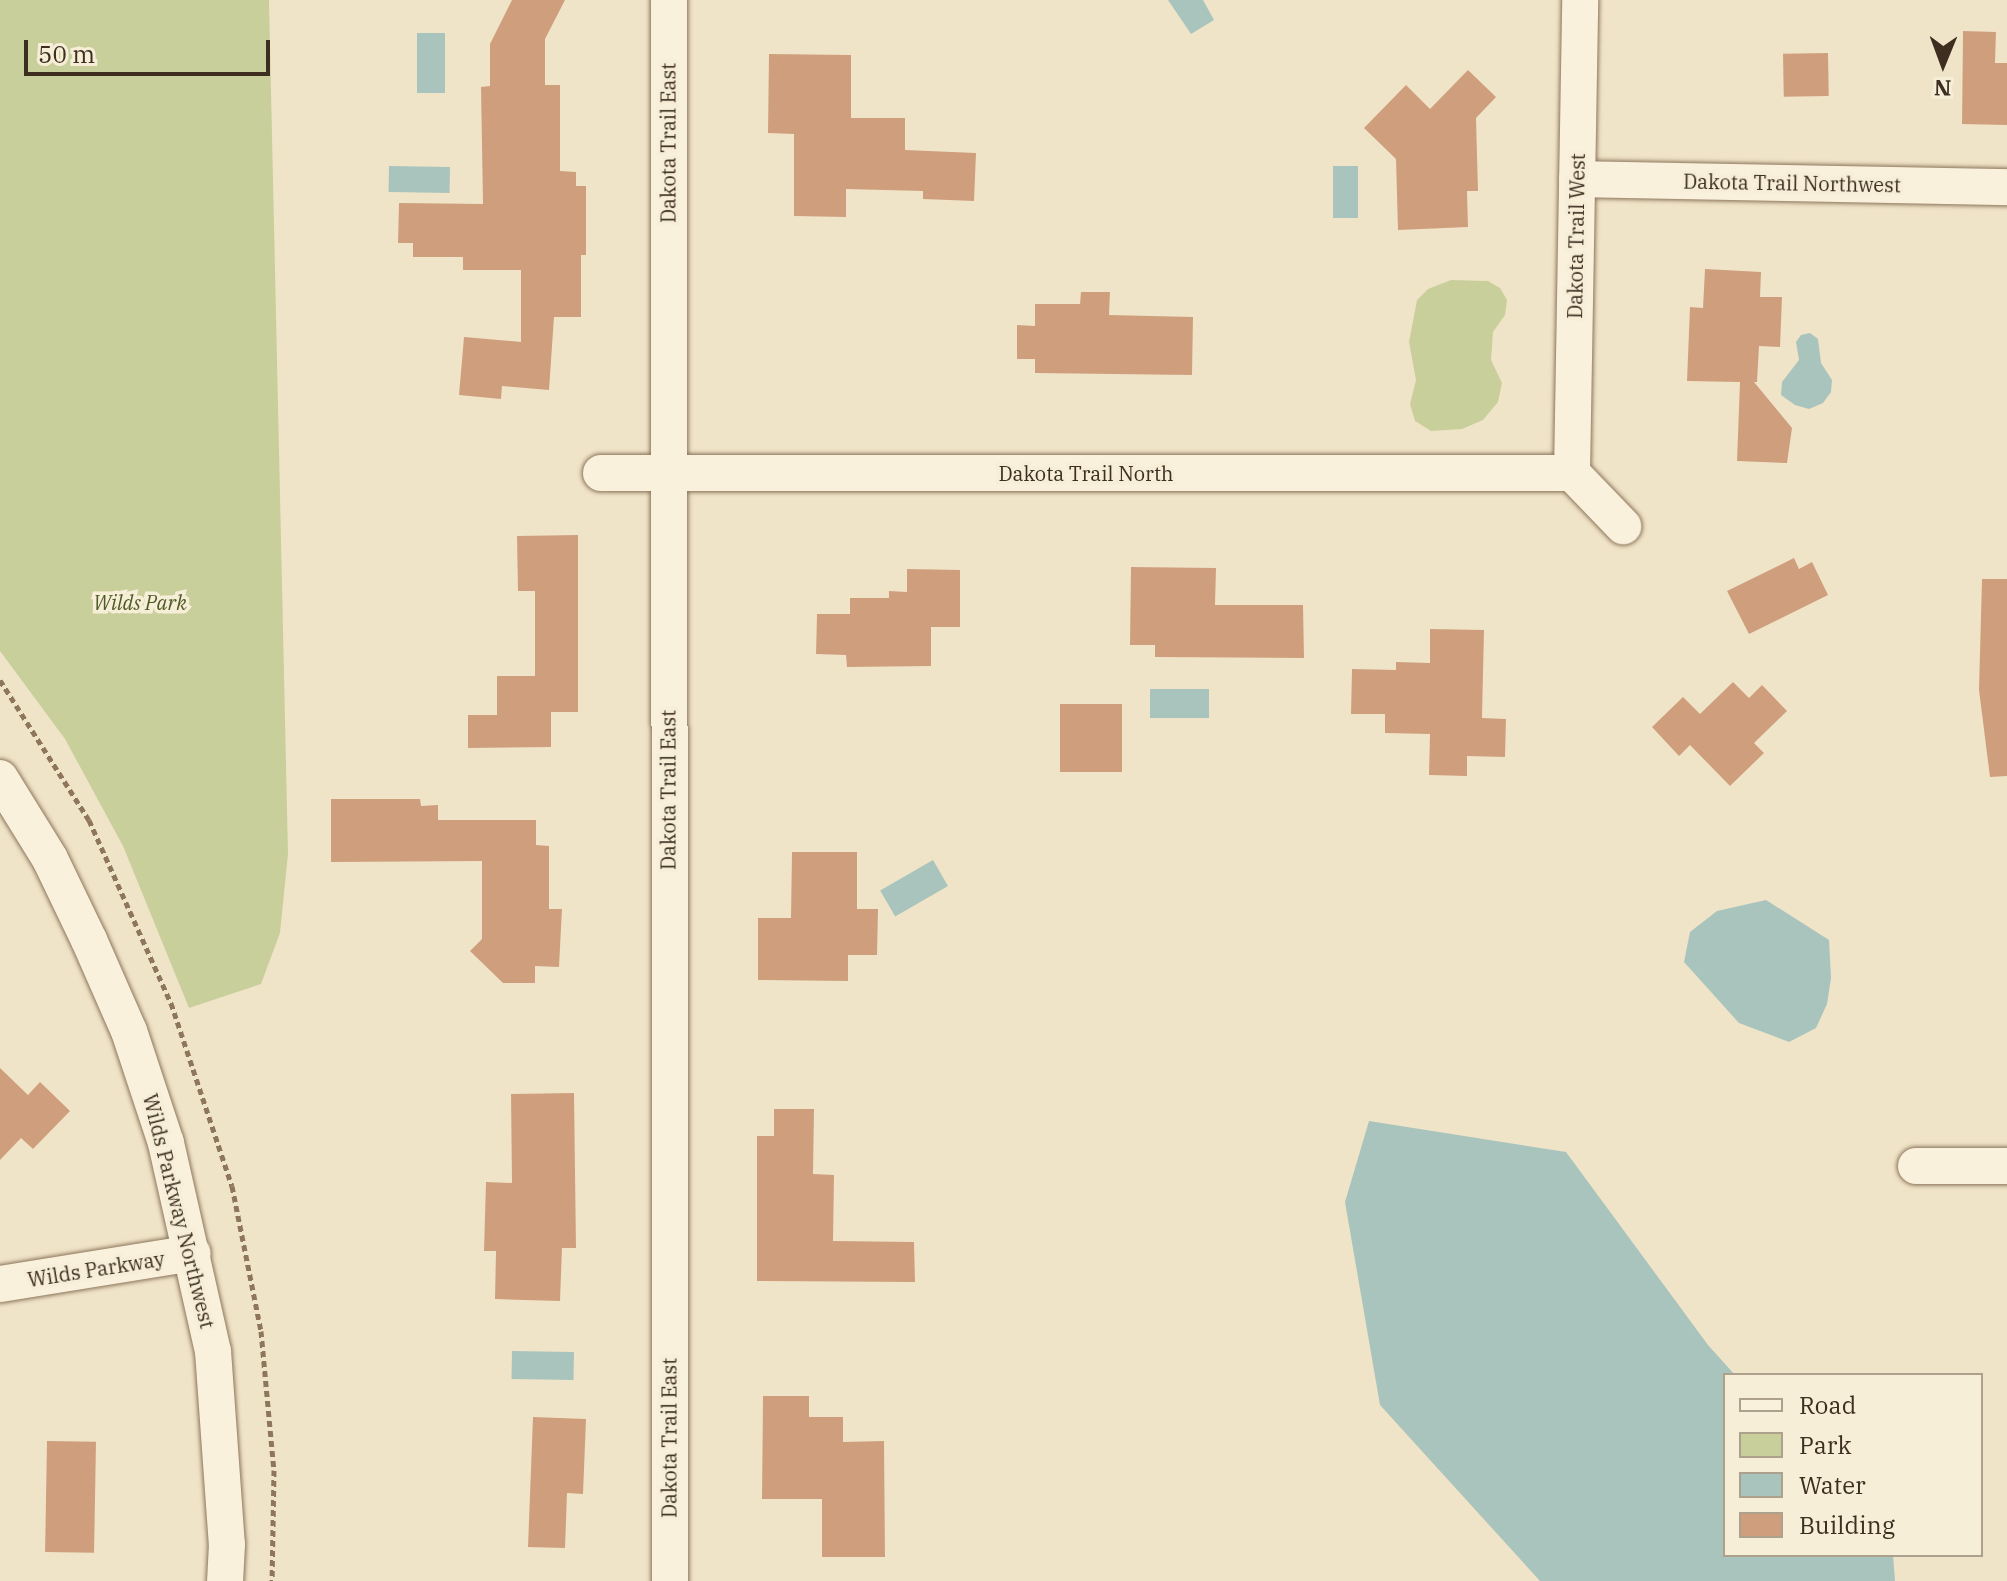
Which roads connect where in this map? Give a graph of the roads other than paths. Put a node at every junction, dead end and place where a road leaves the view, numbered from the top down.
1 (669, 0) edge
2 (1580, 0) edge
3 (1577, 179) junction
4 (2007, 187) edge
5 (601, 473) dead end
6 (1572, 473) junction
7 (667, 474) junction
8 (1623, 526) dead end
9 (0, 778) edge
10 (1916, 1166) dead end
11 (2007, 1166) edge
12 (193, 1253) junction
13 (0, 1284) edge
14 (225, 1581) edge
15 (670, 1581) edge

1 - 7 street, Dakota Trail East
2 - 3 street, Dakota Trail West
3 - 4 street, Dakota Trail Northwest
3 - 6 street, Dakota Trail West
5 - 7 street, Dakota Trail North
6 - 7 street, Dakota Trail North
6 - 8 street
7 - 15 street, Dakota Trail East
9 - 12 street, Wilds Parkway Northwest
10 - 11 street
12 - 13 street, Wilds Parkway
12 - 14 street, Wilds Parkway Northwest

